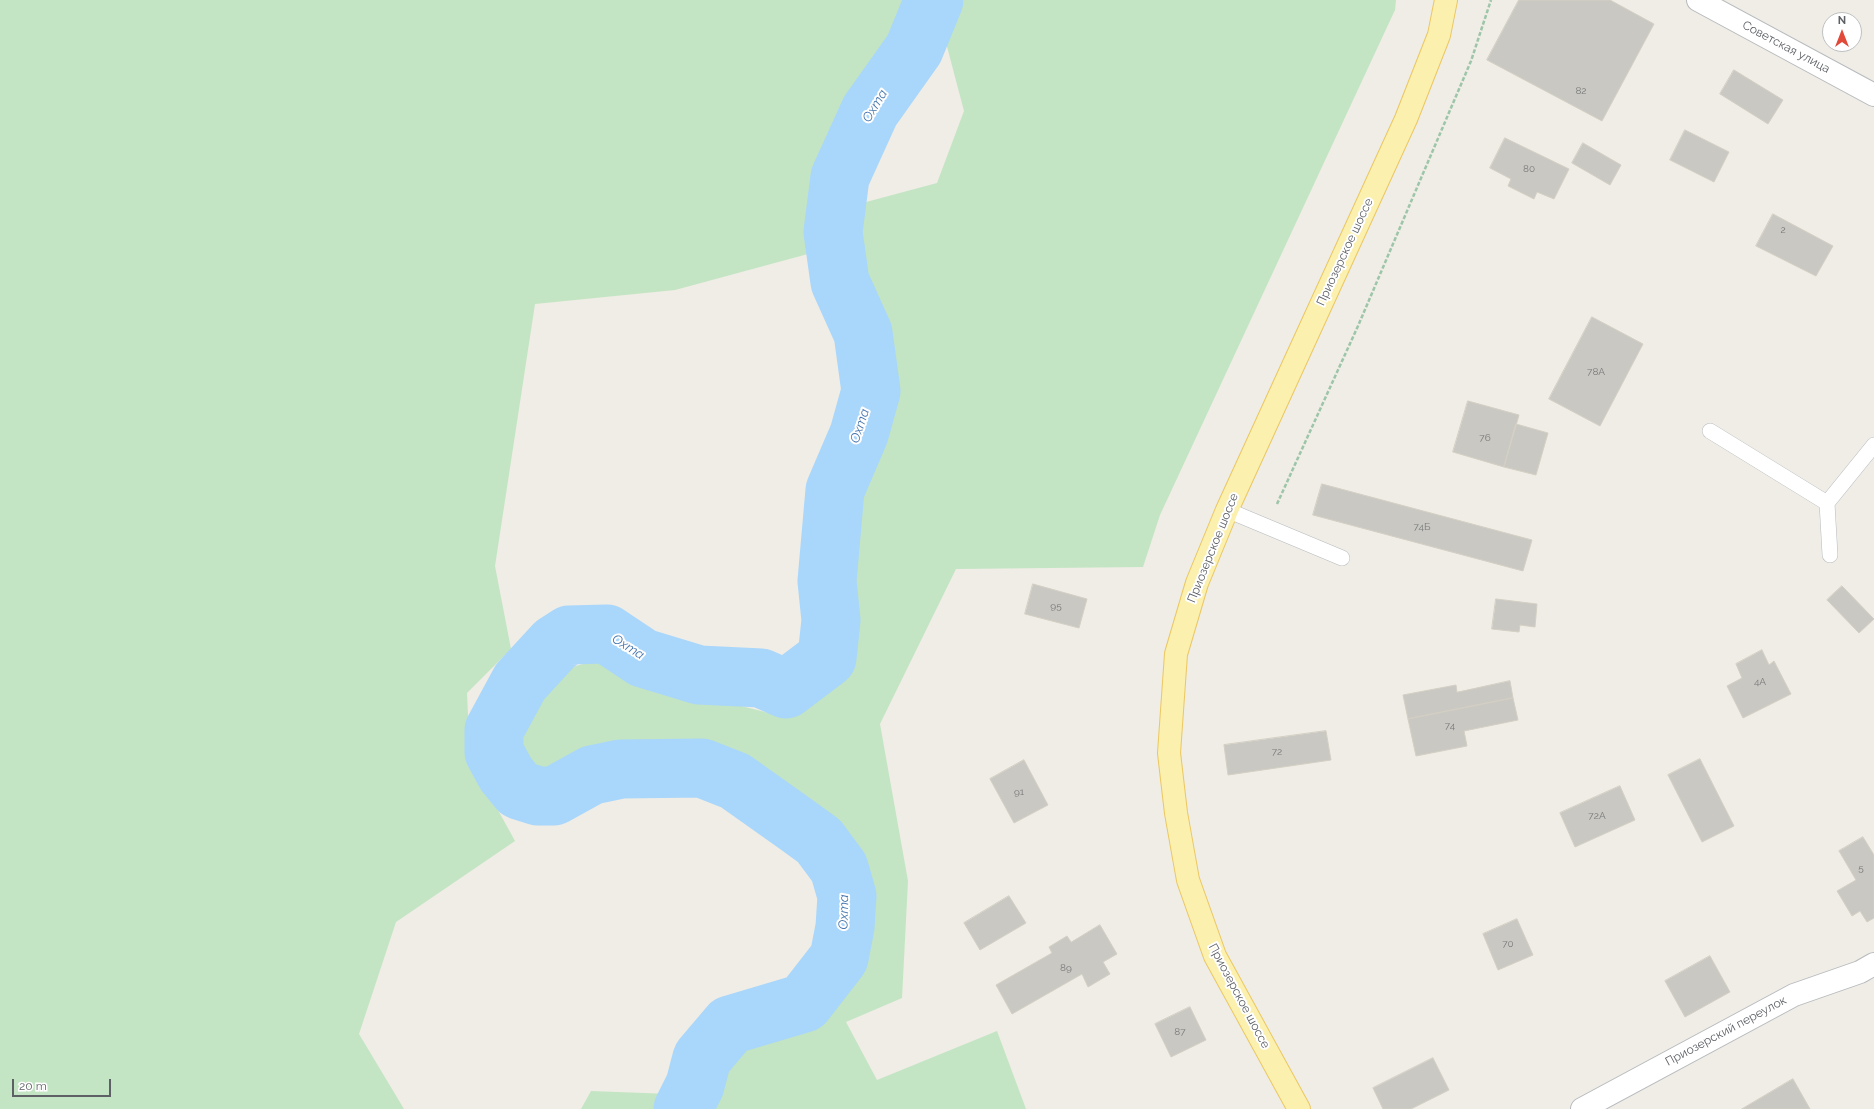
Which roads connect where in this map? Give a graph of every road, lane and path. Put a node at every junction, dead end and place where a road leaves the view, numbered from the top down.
1 (1446, 0) edge
2 (1491, 0) edge
3 (1698, 0) edge
4 (1874, 95) edge
5 (1710, 432) dead end
6 (1874, 445) edge
7 (1826, 503) junction
8 (1227, 510) junction
9 (1267, 527) junction
10 (1830, 555) dead end
11 (1342, 558) dead end
12 (1874, 964) edge
13 (1299, 1109) edge
14 (1582, 1109) edge

1 - 8 main road, Приозерское шоссе
2 - 9 path
3 - 4 street, Советская улица
5 - 7 lane
6 - 7 lane
7 - 10 lane
8 - 9 lane
8 - 13 main road, Приозерское шоссе
9 - 11 lane
12 - 14 street, Приозерский переулок

